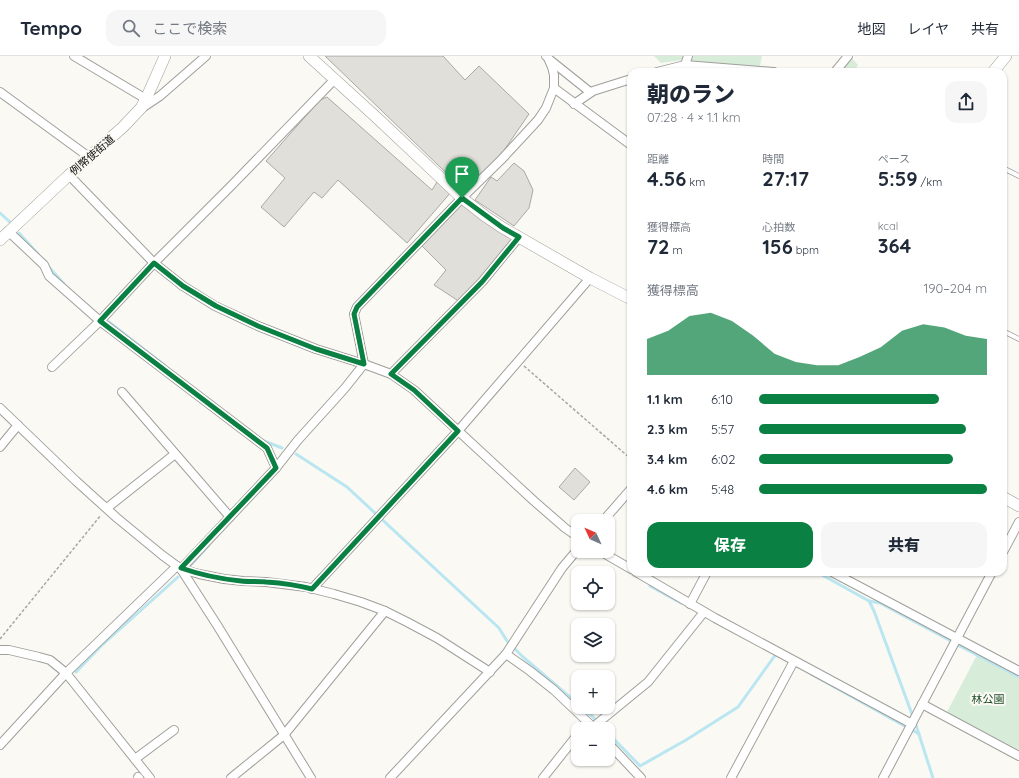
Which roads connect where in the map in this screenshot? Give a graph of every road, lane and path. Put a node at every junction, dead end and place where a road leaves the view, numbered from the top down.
1 (74, 56) edge
2 (165, 56) edge
3 (206, 56) edge
4 (309, 56) edge
5 (688, 56) edge
6 (848, 56) edge
7 (1006, 56) edge
8 (548, 57) edge
9 (685, 65) junction
10 (673, 68) edge
11 (723, 68) edge
12 (838, 68) edge
13 (996, 68) edge
14 (335, 79) junction
15 (627, 80) edge
16 (554, 88) junction
17 (0, 92) edge
18 (590, 92) junction
19 (144, 104) junction
20 (574, 104) junction
21 (627, 142) edge
22 (89, 157) junction
23 (1007, 170) edge
24 (69, 175) junction
25 (1019, 176) edge
26 (462, 198) junction
27 (8, 231) junction
28 (519, 237) junction
29 (0, 240) edge
30 (154, 263) junction
31 (590, 278) junction
32 (627, 298) edge
33 (100, 321) junction
34 (1007, 333) edge
35 (1019, 339) edge
36 (518, 361) junction
37 (364, 364) junction
38 (52, 367) dead end
39 (391, 374) junction
40 (122, 392) dead end
41 (0, 408) edge
42 (18, 425) junction
43 (458, 431) junction
44 (0, 447) edge
45 (175, 454) junction
46 (627, 456) edge
47 (276, 468) junction
48 (627, 494) edge
49 (1007, 499) edge
50 (1019, 506) edge
51 (107, 508) junction
52 (609, 514) edge
53 (230, 517) junction
54 (1019, 522) edge
55 (571, 532) edge
56 (1007, 544) edge
57 (571, 557) edge
58 (612, 558) edge
59 (179, 567) junction
60 (627, 567) edge
61 (643, 576) edge
62 (705, 576) edge
63 (840, 576) edge
64 (990, 576) edge
65 (312, 589) junction
66 (690, 604) junction
67 (385, 611) junction
68 (704, 612) junction
69 (957, 638) junction
70 (0, 639) edge
71 (0, 650) edge
72 (506, 654) junction
73 (794, 661) junction
74 (1019, 671) edge
75 (490, 672) junction
76 (66, 673) junction
77 (922, 704) junction
78 (588, 722) edge
79 (597, 722) edge
80 (912, 724) junction
81 (174, 730) dead end
82 (284, 735) junction
83 (571, 743) edge
84 (0, 745) edge
85 (615, 750) edge
86 (1019, 756) edge
87 (135, 759) junction
88 (150, 778) edge
89 (231, 778) edge
90 (311, 778) edge
91 (390, 778) edge
92 (543, 778) edge
93 (641, 778) edge
94 (731, 778) edge
95 (883, 778) edge

1 - 19 street
2 - 19 street, 例幣使街道
3 - 19 street
4 - 14 street
5 - 9 street
6 - 12 street
7 - 13 street
8 - 16 street
8 - 18 street
9 - 10 street
9 - 11 street
14 - 26 street
14 - 30 street
15 - 18 street
16 - 20 street
16 - 26 street
17 - 22 street
18 - 20 street
19 - 22 street, 例幣使街道
20 - 21 street
22 - 24 street, 例幣使街道
23 - 25 lane
24 - 27 street, 例幣使街道
24 - 30 street
26 - 28 street
26 - 37 street
27 - 29 street, 例幣使街道
27 - 33 street
28 - 31 street
28 - 39 street
30 - 33 street
30 - 37 street
31 - 32 street
31 - 36 street
33 - 38 street
33 - 47 street
34 - 35 lane
36 - 43 street
36 - 46 path
37 - 39 street
37 - 47 street
39 - 43 street
40 - 45 street
41 - 42 street
42 - 44 street
42 - 51 street
43 - 55 street
43 - 65 street
45 - 51 street
45 - 53 street
47 - 53 street
48 - 52 street
49 - 50 street
51 - 59 street
51 - 70 path
53 - 59 street
54 - 56 street
57 - 72 street
58 - 60 street
59 - 65 street
59 - 76 street
59 - 82 street
61 - 66 street
62 - 66 street
63 - 69 street
64 - 69 street
65 - 67 street
66 - 68 street
67 - 75 street
67 - 82 street
68 - 73 street
68 - 79 street
69 - 74 street
69 - 77 street
71 - 76 street
72 - 75 street
72 - 78 street
73 - 80 street
73 - 94 street
75 - 91 street
76 - 84 street
76 - 87 street
77 - 80 street
77 - 86 street
80 - 95 street
81 - 87 street
82 - 89 street
82 - 90 street
83 - 92 street
85 - 93 street
87 - 88 street

